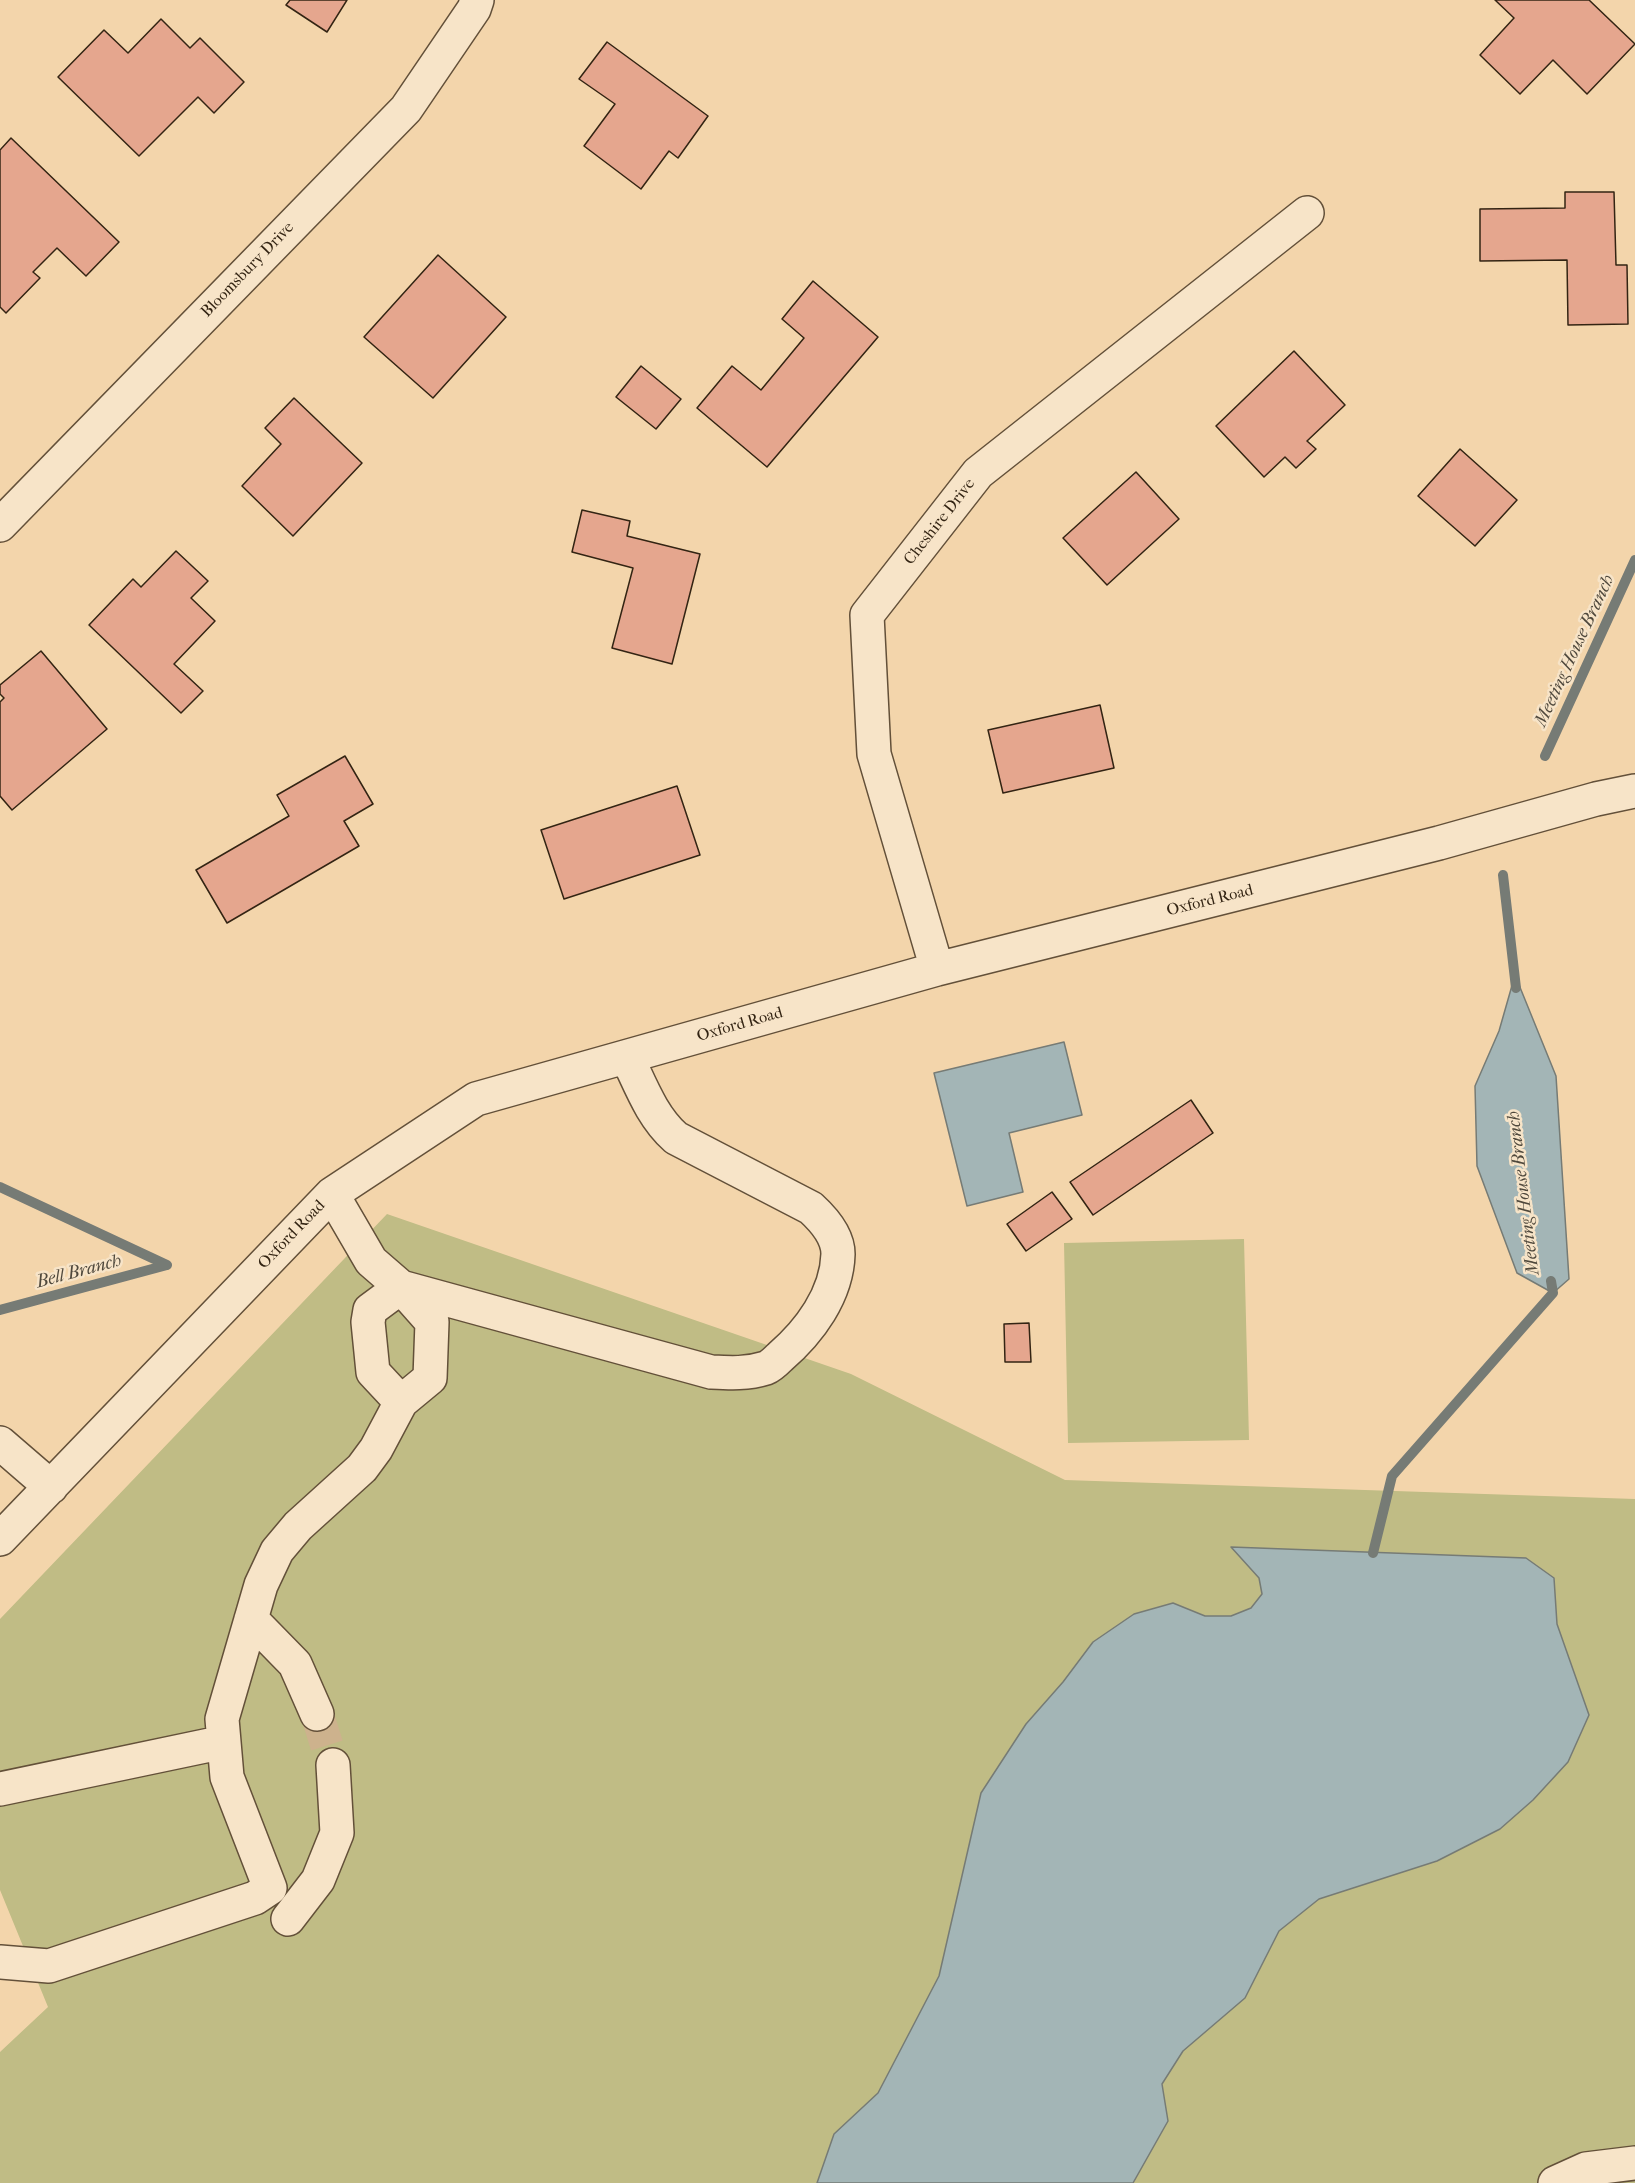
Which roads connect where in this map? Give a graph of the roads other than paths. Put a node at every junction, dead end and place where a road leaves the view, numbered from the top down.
1 (477, 0) edge
2 (1308, 213) dead end
3 (0, 525) edge
4 (1635, 791) edge
5 (938, 969) junction
6 (627, 1057) junction
7 (332, 1194) junction
8 (401, 1287) junction
9 (401, 1402) junction
10 (0, 1443) edge
11 (51, 1487) junction
12 (0, 1539) edge
13 (251, 1619) junction
14 (317, 1714) tunnel mouth
15 (224, 1742) junction
16 (333, 1765) tunnel mouth
17 (0, 1789) edge
18 (288, 1919) dead end
19 (0, 1962) edge
20 (1635, 2163) edge
21 (1555, 2183) edge

1 - 3 street, Bloomsbury Drive
2 - 5 street, Cheshire Drive
4 - 5 street, Oxford Road
5 - 6 street, Oxford Road
6 - 7 street, Oxford Road
6 - 8 street
7 - 8 street
7 - 11 street, Oxford Road
8 - 9 street
8 - 9 street
9 - 13 street
10 - 11 street
11 - 12 street, Oxford Road
13 - 14 street
13 - 15 street
15 - 17 street
15 - 19 street
16 - 18 street
20 - 21 street

